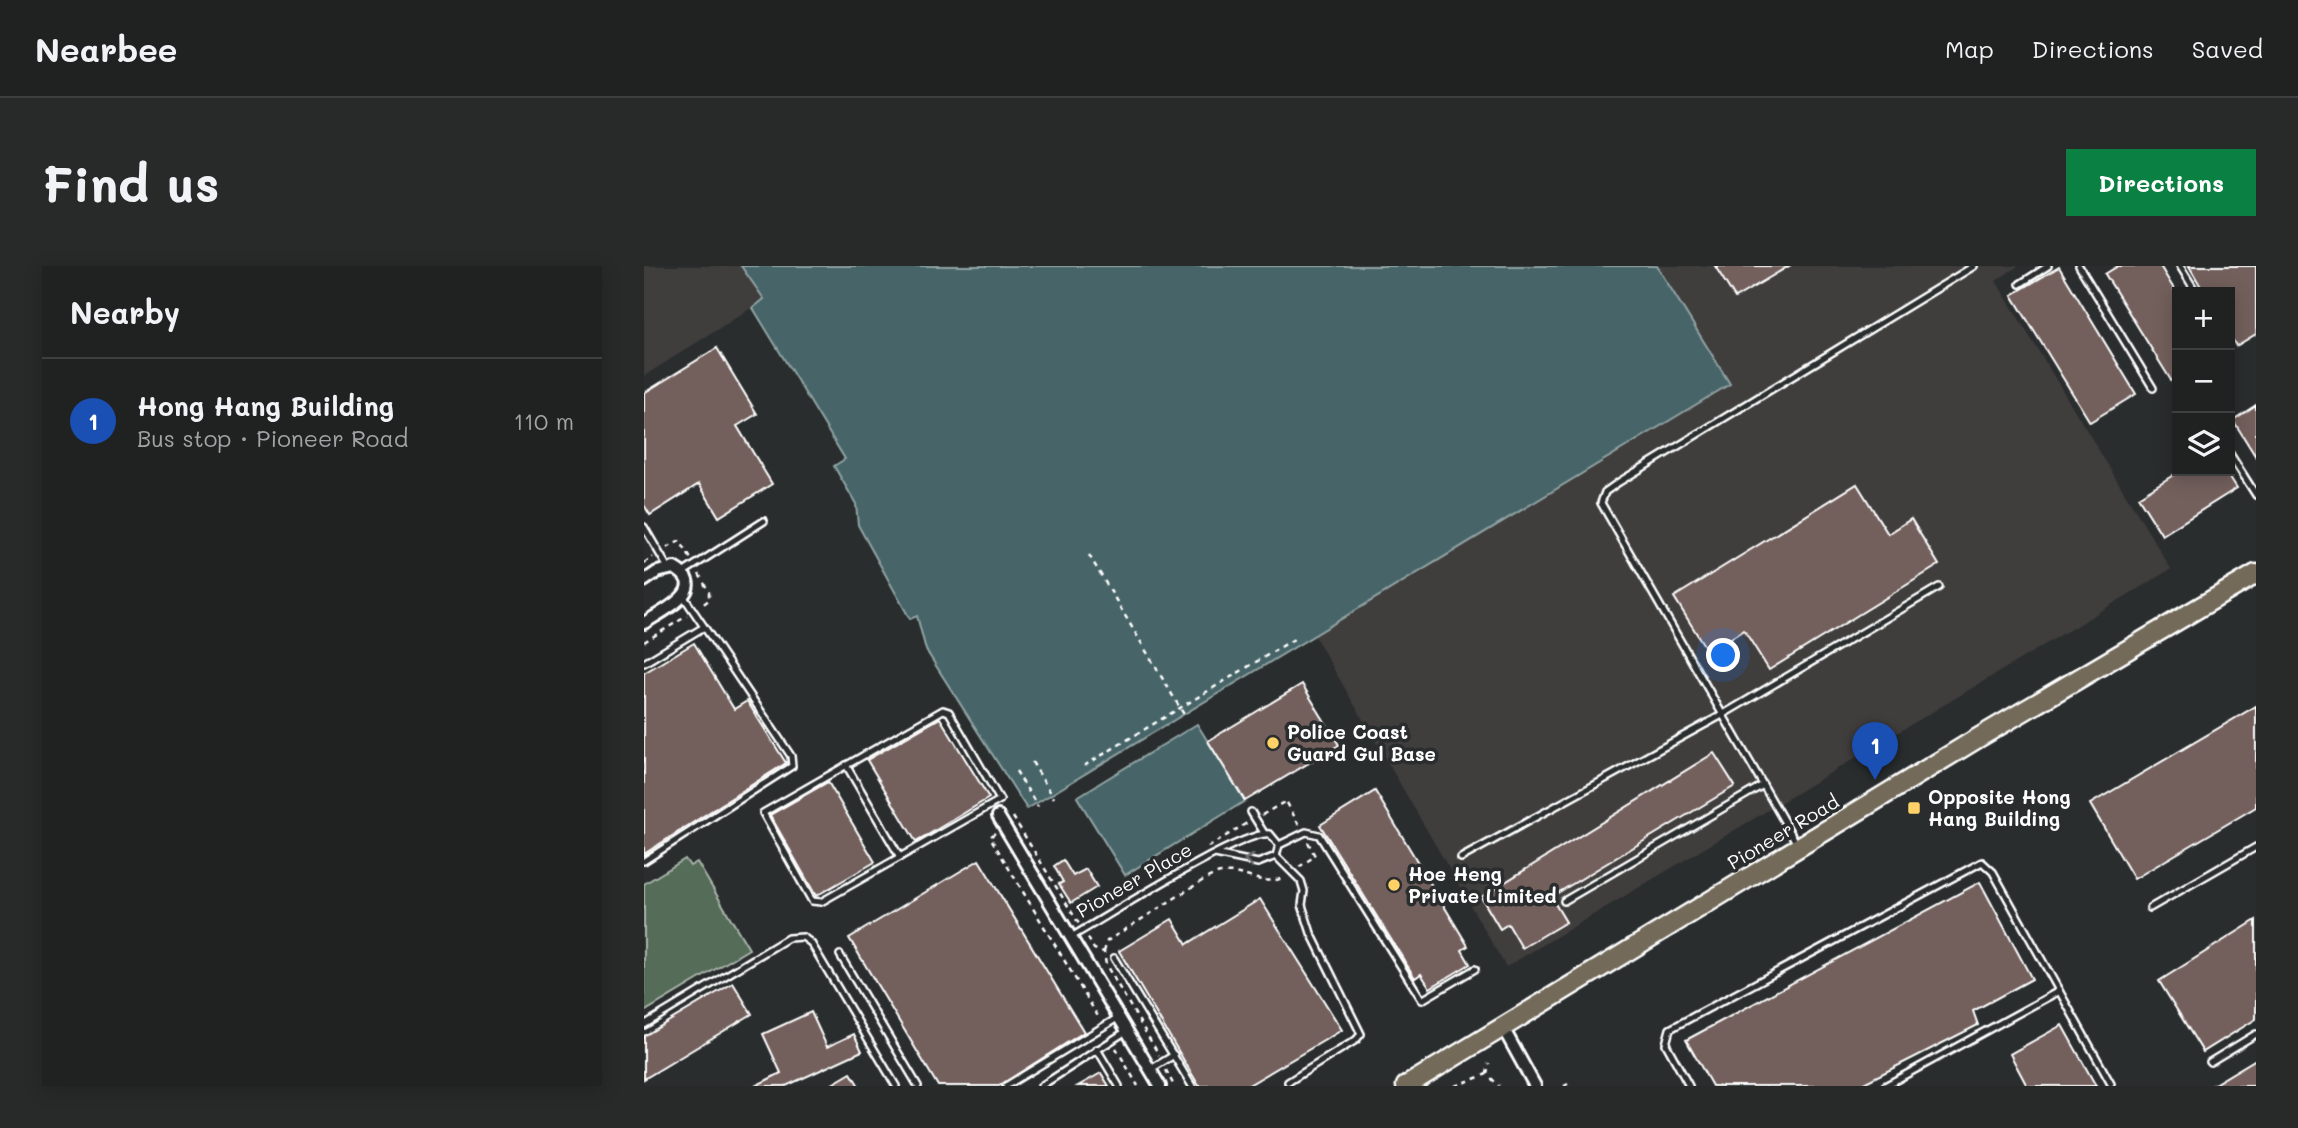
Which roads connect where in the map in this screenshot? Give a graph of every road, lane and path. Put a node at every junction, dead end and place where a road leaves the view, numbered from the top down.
1 (1957, 266) edge
2 (1974, 266) edge
3 (2048, 266) edge
4 (2079, 266) edge
5 (2180, 266) edge
6 (1961, 273) junction
7 (2020, 284) dead end
8 (2193, 287) edge
9 (2153, 388) dead end
10 (2235, 462) edge
11 (2256, 495) edge
12 (764, 522) dead end
13 (644, 527) edge
14 (1089, 555) dead end
15 (668, 568) junction
16 (681, 574) junction
17 (2256, 574) edge
18 (644, 580) edge
19 (1940, 587) dead end
20 (684, 597) junction
21 (693, 612) junction
22 (644, 622) edge
23 (704, 627) junction
24 (1294, 639) dead end
25 (644, 642) edge
26 (644, 663) edge
27 (1180, 708) junction
28 (1722, 715) junction
29 (1186, 718) dead end
30 (1032, 762) dead end
31 (846, 765) junction
32 (1084, 766) dead end
33 (1016, 771) dead end
34 (1763, 785) junction
35 (1054, 798) dead end
36 (993, 805) junction
37 (1038, 807) dead end
38 (1251, 812) dead end
39 (1255, 819) junction
40 (1000, 820) junction
41 (1264, 833) junction
42 (1303, 833) junction
43 (1279, 845) junction
44 (1799, 847) junction
45 (2256, 847) edge
46 (1197, 853) dead end
47 (1214, 854) junction
48 (1276, 856) junction
49 (900, 857) junction
50 (1461, 858) dead end
51 (644, 861) edge
52 (1294, 871) junction
53 (1564, 901) dead end
54 (2150, 908) dead end
55 (1085, 919) dead end
56 (1078, 923) junction
57 (1083, 930) junction
58 (1071, 937) junction
59 (1104, 952) junction
60 (840, 955) dead end
61 (1114, 958) dead end
62 (1475, 969) dead end
63 (2059, 991) junction
64 (1119, 1017) junction
65 (644, 1025) edge
66 (1103, 1026) junction
67 (1502, 1026) junction
68 (1128, 1030) junction
69 (2256, 1034) edge
70 (1112, 1041) junction
71 (1097, 1049) junction
72 (1174, 1055) junction
73 (1163, 1062) junction
74 (2210, 1062) dead end
75 (1489, 1063) dead end
76 (1151, 1069) junction
77 (1487, 1074) junction
78 (1288, 1082) dead end
79 (2111, 1084) edge
80 (895, 1086) edge
81 (918, 1086) edge
82 (1006, 1086) edge
83 (1041, 1086) edge
84 (1119, 1086) edge
85 (1138, 1086) edge
86 (1160, 1086) edge
87 (1174, 1086) edge
88 (1192, 1086) edge
89 (1406, 1086) edge
90 (1455, 1086) edge
91 (1499, 1086) edge
92 (1535, 1086) edge
93 (1689, 1086) edge
94 (1885, 1086) edge

1 - 6 lane
2 - 6 lane
3 - 7 lane
4 - 9 lane
5 - 8 lane
6 - 28 lane
10 - 11 lane
12 - 16 lane
13 - 15 lane
14 - 27 path
15 - 16 street
15 - 18 street
16 - 20 street
17 - 44 main road, Pioneer Road
19 - 28 lane
20 - 21 lane
20 - 22 street
21 - 23 lane
21 - 25 path
23 - 26 lane
23 - 51 lane
24 - 27 path
27 - 29 path
27 - 32 path
28 - 34 lane
28 - 50 lane
30 - 35 path
31 - 36 lane
31 - 49 lane
31 - 49 lane
33 - 37 path
34 - 44 lane
34 - 53 lane
36 - 40 lane
36 - 49 lane
38 - 39 lane
39 - 41 lane
39 - 42 path
39 - 46 path
40 - 56 path
40 - 58 street, Pioneer Place
40 - 66 path
41 - 43 lane
41 - 47 lane, Pioneer Place
42 - 43 lane
42 - 52 path
42 - 62 lane
43 - 48 lane
44 - 67 main road, Pioneer Road
45 - 54 lane
48 -> 47 lane, Pioneer Place
47 - 57 lane, Pioneer Place
48 - 52 lane
52 - 59 path
52 - 78 lane
55 - 56 path
56 - 57 path
57 - 58 lane, Pioneer Place
57 - 59 path
58 - 64 street, Pioneer Place
59 - 73 path
60 - 81 lane
61 - 72 lane
63 - 79 lane
63 - 93 lane
63 - 94 lane
64 - 66 lane
64 - 68 street, Pioneer Place
65 - 80 lane
66 - 82 lane
67 - 89 main road, Pioneer Road
67 - 92 street
68 - 70 lane
68 - 76 street, Pioneer Place
69 - 74 lane
70 - 71 lane
70 - 85 path
71 - 83 lane
71 - 84 lane
72 - 73 lane
72 - 88 lane
73 - 76 lane
73 - 87 path
75 - 77 path
76 - 86 street, Pioneer Place
77 - 90 path
77 - 91 path

